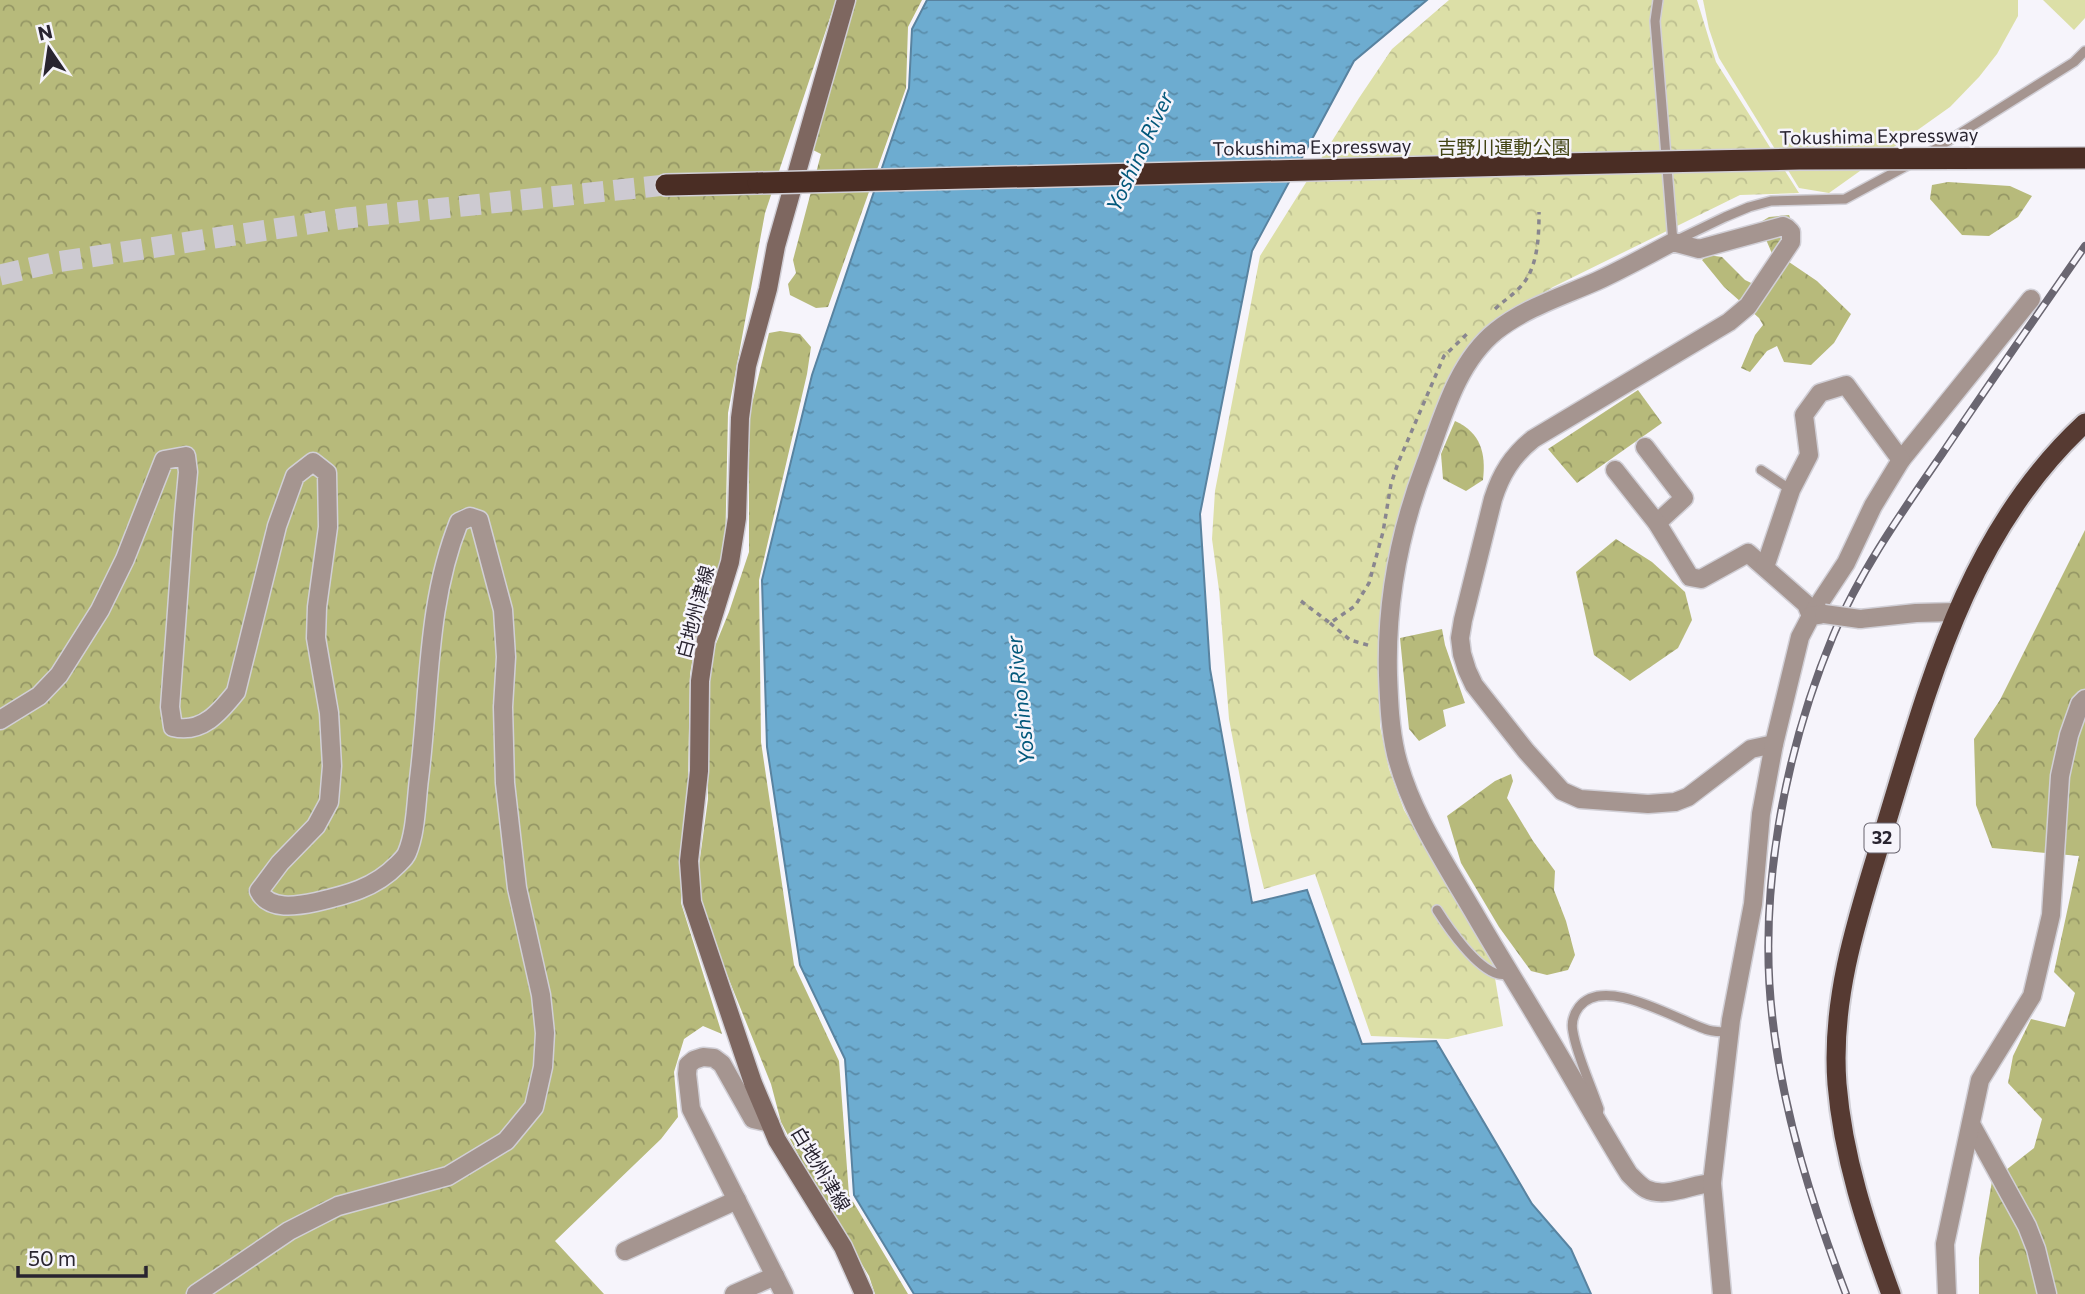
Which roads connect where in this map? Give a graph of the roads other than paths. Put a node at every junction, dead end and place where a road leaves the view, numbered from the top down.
1 (846, 0) edge
2 (1658, 0) edge
3 (2085, 51) edge
4 (2085, 158) edge
5 (666, 185) tunnel mouth
6 (1673, 242) junction
7 (2031, 299) dead end
8 (2085, 423) edge
9 (1645, 447) dead end
10 (1901, 460) junction
11 (1615, 470) dead end
12 (1761, 470) dead end
13 (1791, 490) junction
14 (1657, 523) junction
15 (1765, 567) junction
16 (1956, 612) junction
17 (1818, 615) junction
18 (2085, 699) edge
19 (0, 720) edge
20 (1774, 744) junction
21 (1437, 910) dead end
22 (1510, 975) junction
23 (1729, 1032) junction
24 (770, 1123) junction
25 (1597, 1123) junction
26 (1971, 1124) junction
27 (1712, 1183) junction
28 (737, 1200) junction
29 (625, 1250) dead end
30 (775, 1276) junction
31 (196, 1294) edge
32 (734, 1294) edge
33 (784, 1294) edge
34 (864, 1294) edge
35 (1722, 1294) edge
36 (1891, 1294) edge
37 (1947, 1294) edge
38 (2047, 1294) edge

1 - 24 main road, 白地州津線
2 - 6 lane
3 - 6 lane
4 - 5 highway, Tokushima Expressway, bridge
6 - 20 street
6 - 22 street
7 - 10 street
8 - 16 highway, 32
9 - 14 street
10 - 13 street
10 - 17 street
11 - 14 street
12 - 13 lane
13 - 15 street
14 - 15 street
15 - 17 street
16 - 17 street, bridge
16 - 36 highway, 32
17 - 20 street
18 - 26 street
19 - 31 street
20 - 23 street
21 - 22 lane
22 - 25 street
23 - 25 lane
23 - 27 street
24 - 28 street
24 - 34 main road, 白地州津線
25 - 27 street
26 - 37 street
26 - 38 street
27 - 35 street
28 - 29 street
28 - 30 street
30 - 32 street
30 - 33 street

